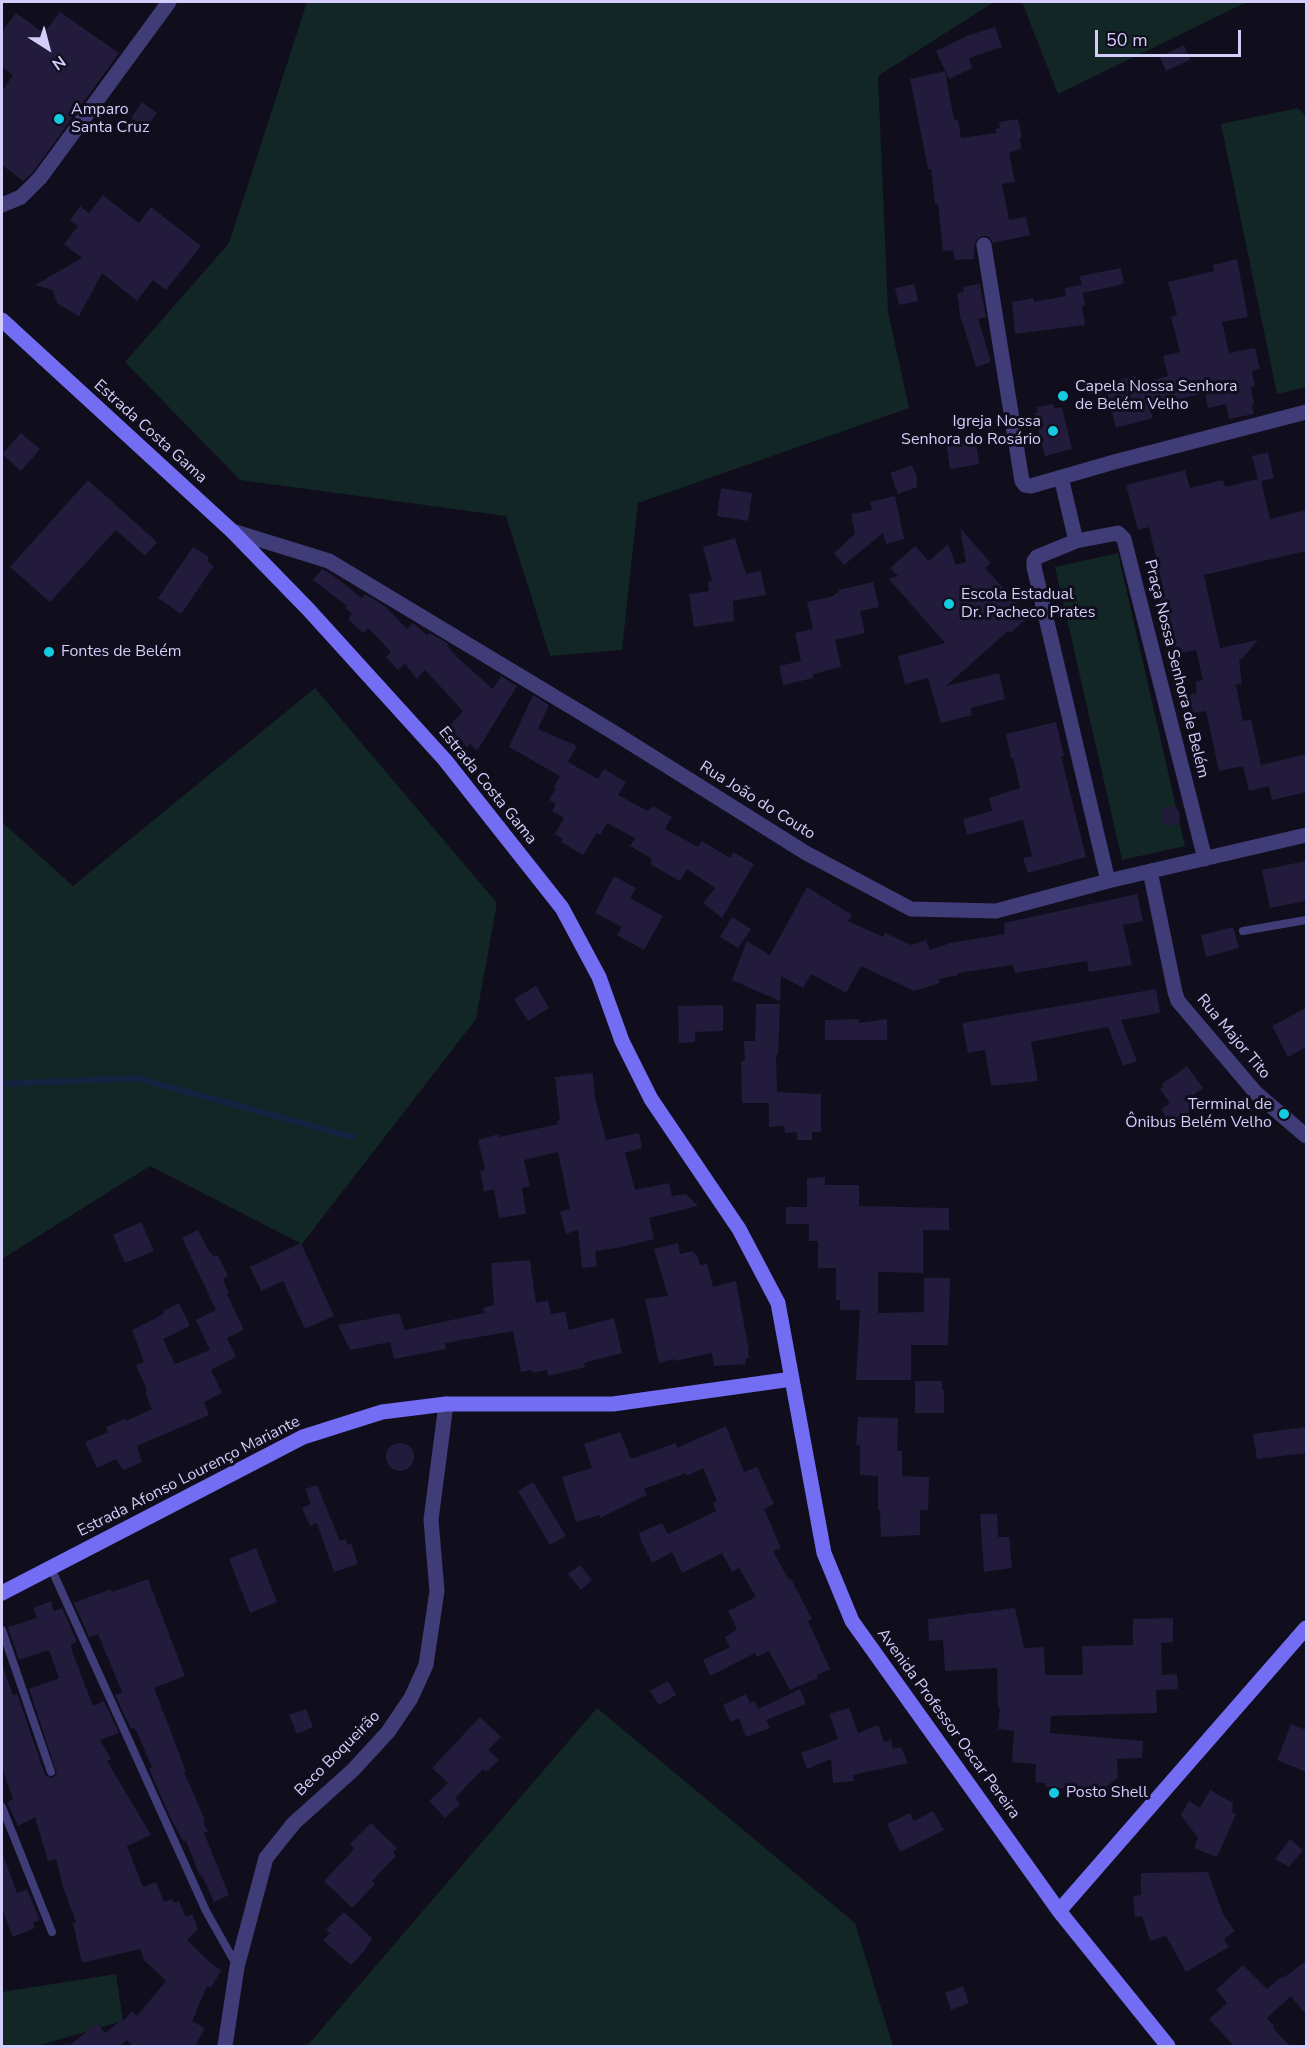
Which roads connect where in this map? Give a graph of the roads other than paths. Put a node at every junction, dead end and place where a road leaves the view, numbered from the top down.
1 (169, 2) edge
2 (2, 205) edge
3 (984, 245) dead end
4 (2, 320) edge
5 (1306, 412) edge
6 (1061, 477) junction
7 (232, 531) junction
8 (1076, 541) junction
9 (1306, 835) edge
10 (1205, 859) junction
11 (1150, 871) junction
12 (1108, 881) junction
13 (1306, 920) edge
14 (1243, 931) dead end
15 (1306, 1136) edge
16 (792, 1379) junction
17 (446, 1404) junction
18 (51, 1568) junction
19 (2, 1593) edge
20 (1306, 1628) edge
21 (2, 1630) edge
22 (51, 1772) dead end
23 (2, 1807) edge
24 (1059, 1911) junction
25 (52, 1932) dead end
26 (237, 1966) junction
27 (225, 2046) edge
28 (1168, 2046) edge

1 - 2 street
3 - 6 street
4 - 7 main road, Estrada Costa Gama
5 - 6 street
6 - 8 street
7 - 12 street, Rua João do Couto
7 - 16 main road, Estrada Costa Gama
8 - 10 street, Praça Nossa Senhora de Belém
8 - 12 street, Praça Nossa Senhora de Belém
9 - 10 street, Rua João do Couto
10 - 11 street, Rua João do Couto
11 - 12 street, Rua João do Couto
11 - 15 street, Rua Major Tito
13 - 14 lane
16 - 17 main road, Estrada Afonso Lourenço Mariante
16 - 24 main road, Avenida Professor Oscar Pereira
17 - 18 main road, Estrada Afonso Lourenço Mariante
17 - 26 street, Beco Boqueirão
18 - 19 main road, Estrada Afonso Lourenço Mariante
18 - 26 lane
20 - 24 main road
21 - 22 lane
23 - 25 lane
24 - 28 main road, Avenida Professor Oscar Pereira
26 - 27 street, Beco Boqueirão

